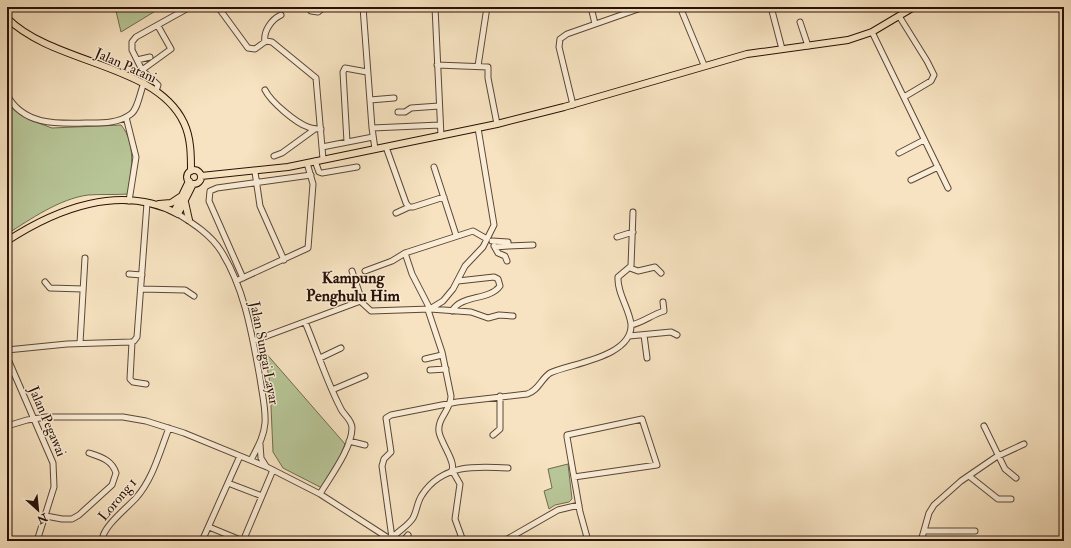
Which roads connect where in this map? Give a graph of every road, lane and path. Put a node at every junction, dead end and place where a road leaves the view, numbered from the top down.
1 (190, 7) edge
2 (218, 7) edge
3 (324, 7) edge
4 (364, 7) edge
5 (435, 7) edge
6 (487, 7) edge
7 (591, 7) edge
8 (644, 7) edge
9 (680, 7) edge
10 (771, 7) edge
11 (914, 7) edge
12 (311, 11) dead end
13 (281, 15) dead end
14 (899, 16) junction
15 (7, 18) edge
16 (800, 22) dead end
17 (595, 24) junction
18 (158, 26) junction
19 (872, 32) junction
20 (264, 42) junction
21 (808, 46) junction
22 (782, 49) junction
23 (150, 57) dead end
24 (137, 60) junction
25 (437, 65) junction
26 (704, 65) junction
27 (481, 66) junction
28 (142, 70) junction
29 (367, 72) junction
30 (144, 83) junction
31 (265, 90) dead end
32 (156, 91) junction
33 (7, 95) edge
34 (394, 98) dead end
35 (904, 98) junction
36 (370, 100) junction
37 (573, 104) junction
38 (439, 106) junction
39 (398, 112) dead end
40 (126, 117) junction
41 (497, 124) junction
42 (440, 125) junction
43 (372, 128) junction
44 (478, 128) junction
45 (318, 129) junction
46 (441, 136) junction
47 (373, 137) junction
48 (924, 140) junction
49 (347, 142) junction
50 (322, 147) junction
51 (386, 147) junction
52 (375, 149) junction
53 (899, 153) dead end
54 (274, 156) dead end
55 (323, 159) junction
56 (315, 161) junction
57 (307, 163) junction
58 (357, 167) dead end
59 (434, 167) dead end
60 (938, 167) junction
61 (191, 171) junction
62 (255, 172) junction
63 (311, 175) junction
64 (201, 176) junction
65 (910, 180) dead end
66 (191, 183) junction
67 (256, 183) junction
68 (948, 188) dead end
69 (444, 197) junction
70 (183, 199) junction
71 (129, 201) junction
72 (147, 203) junction
73 (156, 204) junction
74 (409, 207) junction
75 (633, 212) dead end
76 (176, 213) junction
77 (396, 213) dead end
78 (189, 220) junction
79 (633, 232) junction
80 (456, 235) junction
81 (617, 237) dead end
82 (490, 238) junction
83 (7, 241) edge
84 (533, 245) dead end
85 (508, 246) junction
86 (495, 247) junction
87 (405, 253) junction
88 (85, 258) dead end
89 (284, 260) junction
90 (507, 261) dead end
91 (630, 268) junction
92 (365, 270) dead end
93 (352, 271) dead end
94 (661, 273) dead end
95 (129, 274) dead end
96 (142, 275) junction
97 (243, 278) junction
98 (236, 281) junction
99 (458, 281) junction
100 (45, 282) dead end
101 (83, 289) junction
102 (141, 289) junction
103 (194, 296) dead end
104 (359, 300) junction
105 (663, 302) dead end
106 (429, 310) junction
107 (452, 312) junction
108 (513, 316) dead end
109 (305, 322) junction
110 (631, 325) junction
111 (644, 335) junction
112 (677, 335) dead end
113 (629, 336) junction
114 (253, 341) junction
115 (132, 342) junction
116 (80, 343) junction
117 (341, 348) dead end
118 (7, 350) edge
119 (442, 355) junction
120 (7, 357) edge
121 (320, 358) junction
122 (647, 358) dead end
123 (425, 359) dead end
124 (446, 369) junction
125 (430, 370) dead end
126 (365, 376) dead end
127 (146, 384) dead end
128 (332, 390) junction
129 (500, 396) junction
130 (450, 403) junction
131 (34, 418) junction
132 (7, 426) edge
133 (984, 426) dead end
134 (169, 428) junction
135 (493, 435) dead end
136 (260, 441) junction
137 (349, 441) junction
138 (1024, 444) dead end
139 (365, 445) dead end
140 (89, 453) dead end
141 (240, 456) junction
142 (998, 456) junction
143 (251, 460) junction
144 (267, 467) junction
145 (508, 468) dead end
146 (273, 470) junction
147 (452, 470) junction
148 (969, 476) junction
149 (574, 477) junction
150 (1016, 478) dead end
151 (228, 483) junction
152 (320, 494) junction
153 (262, 496) junction
154 (1011, 499) dead end
155 (579, 505) junction
156 (46, 516) junction
157 (209, 527) junction
158 (924, 531) junction
159 (975, 531) dead end
160 (408, 534) dead end
161 (392, 539) edge
162 (37, 541) edge
163 (102, 541) edge
164 (202, 541) edge
165 (243, 541) edge
166 (403, 541) edge
167 (463, 541) edge
168 (504, 541) edge
169 (588, 541) edge
170 (922, 541) edge

1 - 18 street
2 - 20 street
3 - 12 street
4 - 29 street
5 - 25 street
6 - 27 street
7 - 17 street
8 - 17 street
9 - 26 street
10 - 22 street
11 - 14 main road
13 - 20 street
14 - 19 main road
14 - 35 street
15 - 30 main road, Jalan Patani
16 - 21 street
17 - 37 street
18 - 24 street
18 - 28 street
19 - 21 main road
19 - 35 street
20 - 45 street
21 - 22 main road
22 - 26 main road
23 - 24 street
24 - 28 street
25 - 27 street
25 - 38 street
26 - 37 main road
27 - 41 street
28 - 32 street
29 - 36 street
29 - 49 street
30 - 32 main road, Jalan Patani
30 - 40 street
31 - 45 street
32 - 61 main road, Jalan Patani
33 - 40 street
34 - 36 street
35 - 48 street
36 - 43 street
37 - 41 main road
38 - 39 street
38 - 42 street
40 - 71 street
41 - 44 main road
42 - 43 street
42 - 46 street
43 - 47 street
44 - 46 main road
44 - 82 street
45 - 50 street
45 - 54 street
46 - 51 main road
47 - 49 street
47 - 52 street
48 - 53 street
48 - 60 street
49 - 50 street
50 - 55 street
51 - 52 main road
51 - 74 street
52 - 55 main road
55 - 56 main road
56 - 57 main road
56 - 58 street
57 - 62 main road
57 - 63 street
59 - 69 street
60 - 65 street
60 - 68 street
61 - 64 main road
61 - 66 main road
62 - 64 main road
62 - 67 street
63 - 67 street
63 - 89 street
64 - 66 main road
66 - 70 main road
67 - 89 street
67 - 97 street
69 - 74 street
69 - 80 street
70 - 73 main road
70 - 76 main road
70 - 78 main road
71 - 72 main road, Jalan Sungai Layar
71 - 83 main road, Jalan Sungai Layar
72 - 73 main road, Jalan Sungai Layar
72 - 96 street
73 - 76 main road, Jalan Sungai Layar
74 - 77 street
75 - 79 street
76 - 78 street, Jalan Sungai Layar
78 - 98 street, Jalan Sungai Layar
79 - 81 street
79 - 91 street
80 - 82 street
80 - 87 street
82 - 85 street
82 - 86 street
82 - 99 street
84 - 85 street
85 - 86 street
86 - 90 street
87 - 92 street
87 - 106 street
88 - 101 street
89 - 97 street
91 - 94 street
91 - 110 street
93 - 104 street
95 - 96 street
96 - 102 street
97 - 98 street
98 - 114 street, Jalan Sungai Layar
99 - 106 street
99 - 107 street
100 - 101 street
101 - 116 street
102 - 103 street
102 - 115 street
104 - 106 street
104 - 109 street
105 - 110 street
106 - 107 street
106 - 119 street
107 - 108 street
109 - 114 street
109 - 121 street
110 - 113 street
111 - 112 street
111 - 113 street
111 - 122 street
113 - 129 street
114 - 136 street, Jalan Sungai Layar
115 - 116 street
115 - 127 street
116 - 118 street
117 - 121 street
119 - 123 street
119 - 124 street
120 - 131 street, Jalan Pegawai
121 - 128 street
124 - 125 street
124 - 130 street
126 - 128 street
128 - 137 street
129 - 130 street
129 - 135 street
130 - 147 street
130 - 161 street
131 - 132 street
131 - 134 street
131 - 156 street, Jalan Pegawai
133 - 142 street
134 - 141 street
134 - 163 street, Lorong 1
136 - 143 street, Jalan Sungai Layar
136 - 144 street
137 - 139 street
137 - 152 street
138 - 142 street
140 - 156 street
141 - 143 street
141 - 151 street
142 - 148 street
142 - 150 street
143 - 144 street
144 - 146 street
145 - 147 street
146 - 152 street
146 - 153 street
147 - 161 street
147 - 167 street
148 - 154 street
148 - 158 street
149 - 149 street
149 - 155 street
151 - 153 street
151 - 157 street
152 - 161 street
153 - 165 street
155 - 168 street
155 - 169 street
156 - 162 street, Jalan Pegawai
157 - 164 street
157 - 165 street
158 - 159 street
158 - 170 street
160 - 166 street

